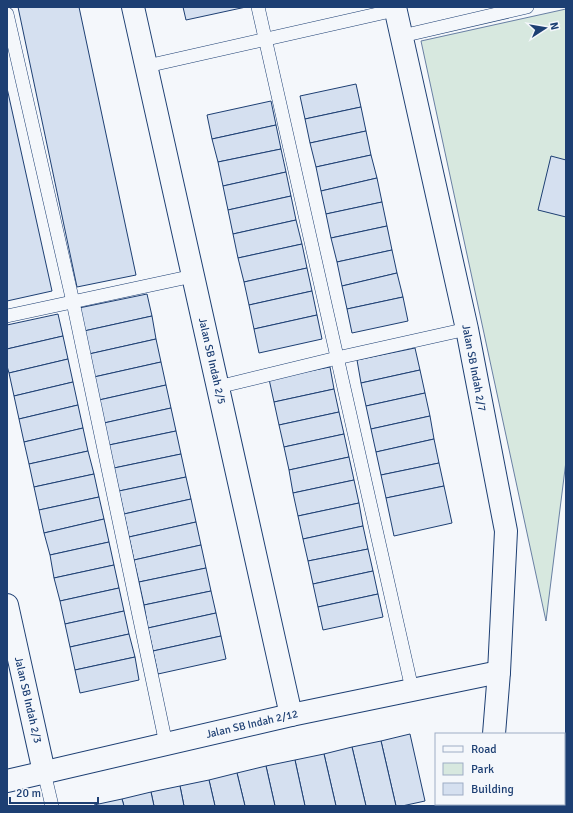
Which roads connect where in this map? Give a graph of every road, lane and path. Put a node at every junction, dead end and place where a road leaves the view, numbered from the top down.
1 (133, 7) edge
2 (258, 7) edge
3 (521, 8) edge
4 (395, 9) edge
5 (7, 14) edge
6 (402, 36) junction
7 (266, 39) junction
8 (147, 66) junction
9 (193, 276) junction
10 (73, 302) junction
11 (7, 316) edge
12 (467, 329) junction
13 (337, 358) junction
14 (218, 387) junction
15 (7, 605) edge
16 (12, 647) edge
17 (499, 672) junction
18 (412, 689) junction
19 (291, 715) junction
20 (494, 733) edge
21 (166, 744) junction
22 (44, 772) junction
23 (7, 781) edge
24 (52, 806) edge

1 - 8 street, Jalan SB Indah 2/5
2 - 7 lane
3 - 6 lane
4 - 6 street, Jalan SB Indah 2/7
4 - 7 lane
5 - 10 lane
6 - 12 street, Jalan SB Indah 2/7
7 - 8 lane
7 - 13 lane
8 - 9 street, Jalan SB Indah 2/5
9 - 10 lane
9 - 14 street, Jalan SB Indah 2/5
10 - 11 lane
10 - 21 lane
12 - 13 lane
12 - 17 street, Jalan SB Indah 2/7
13 - 14 lane
13 - 18 lane
14 - 19 street, Jalan SB Indah 2/5
15 - 16 street, Jalan SB Indah 2/3
16 - 22 street, Jalan SB Indah 2/3
17 - 18 street, Jalan SB Indah 2/12
17 - 20 street, Jalan SB Indah 2/7
18 - 19 street, Jalan SB Indah 2/12
19 - 21 street, Jalan SB Indah 2/12
21 - 22 street, Jalan SB Indah 2/12
22 - 23 street, Jalan SB Indah 2/12
22 - 24 lane

